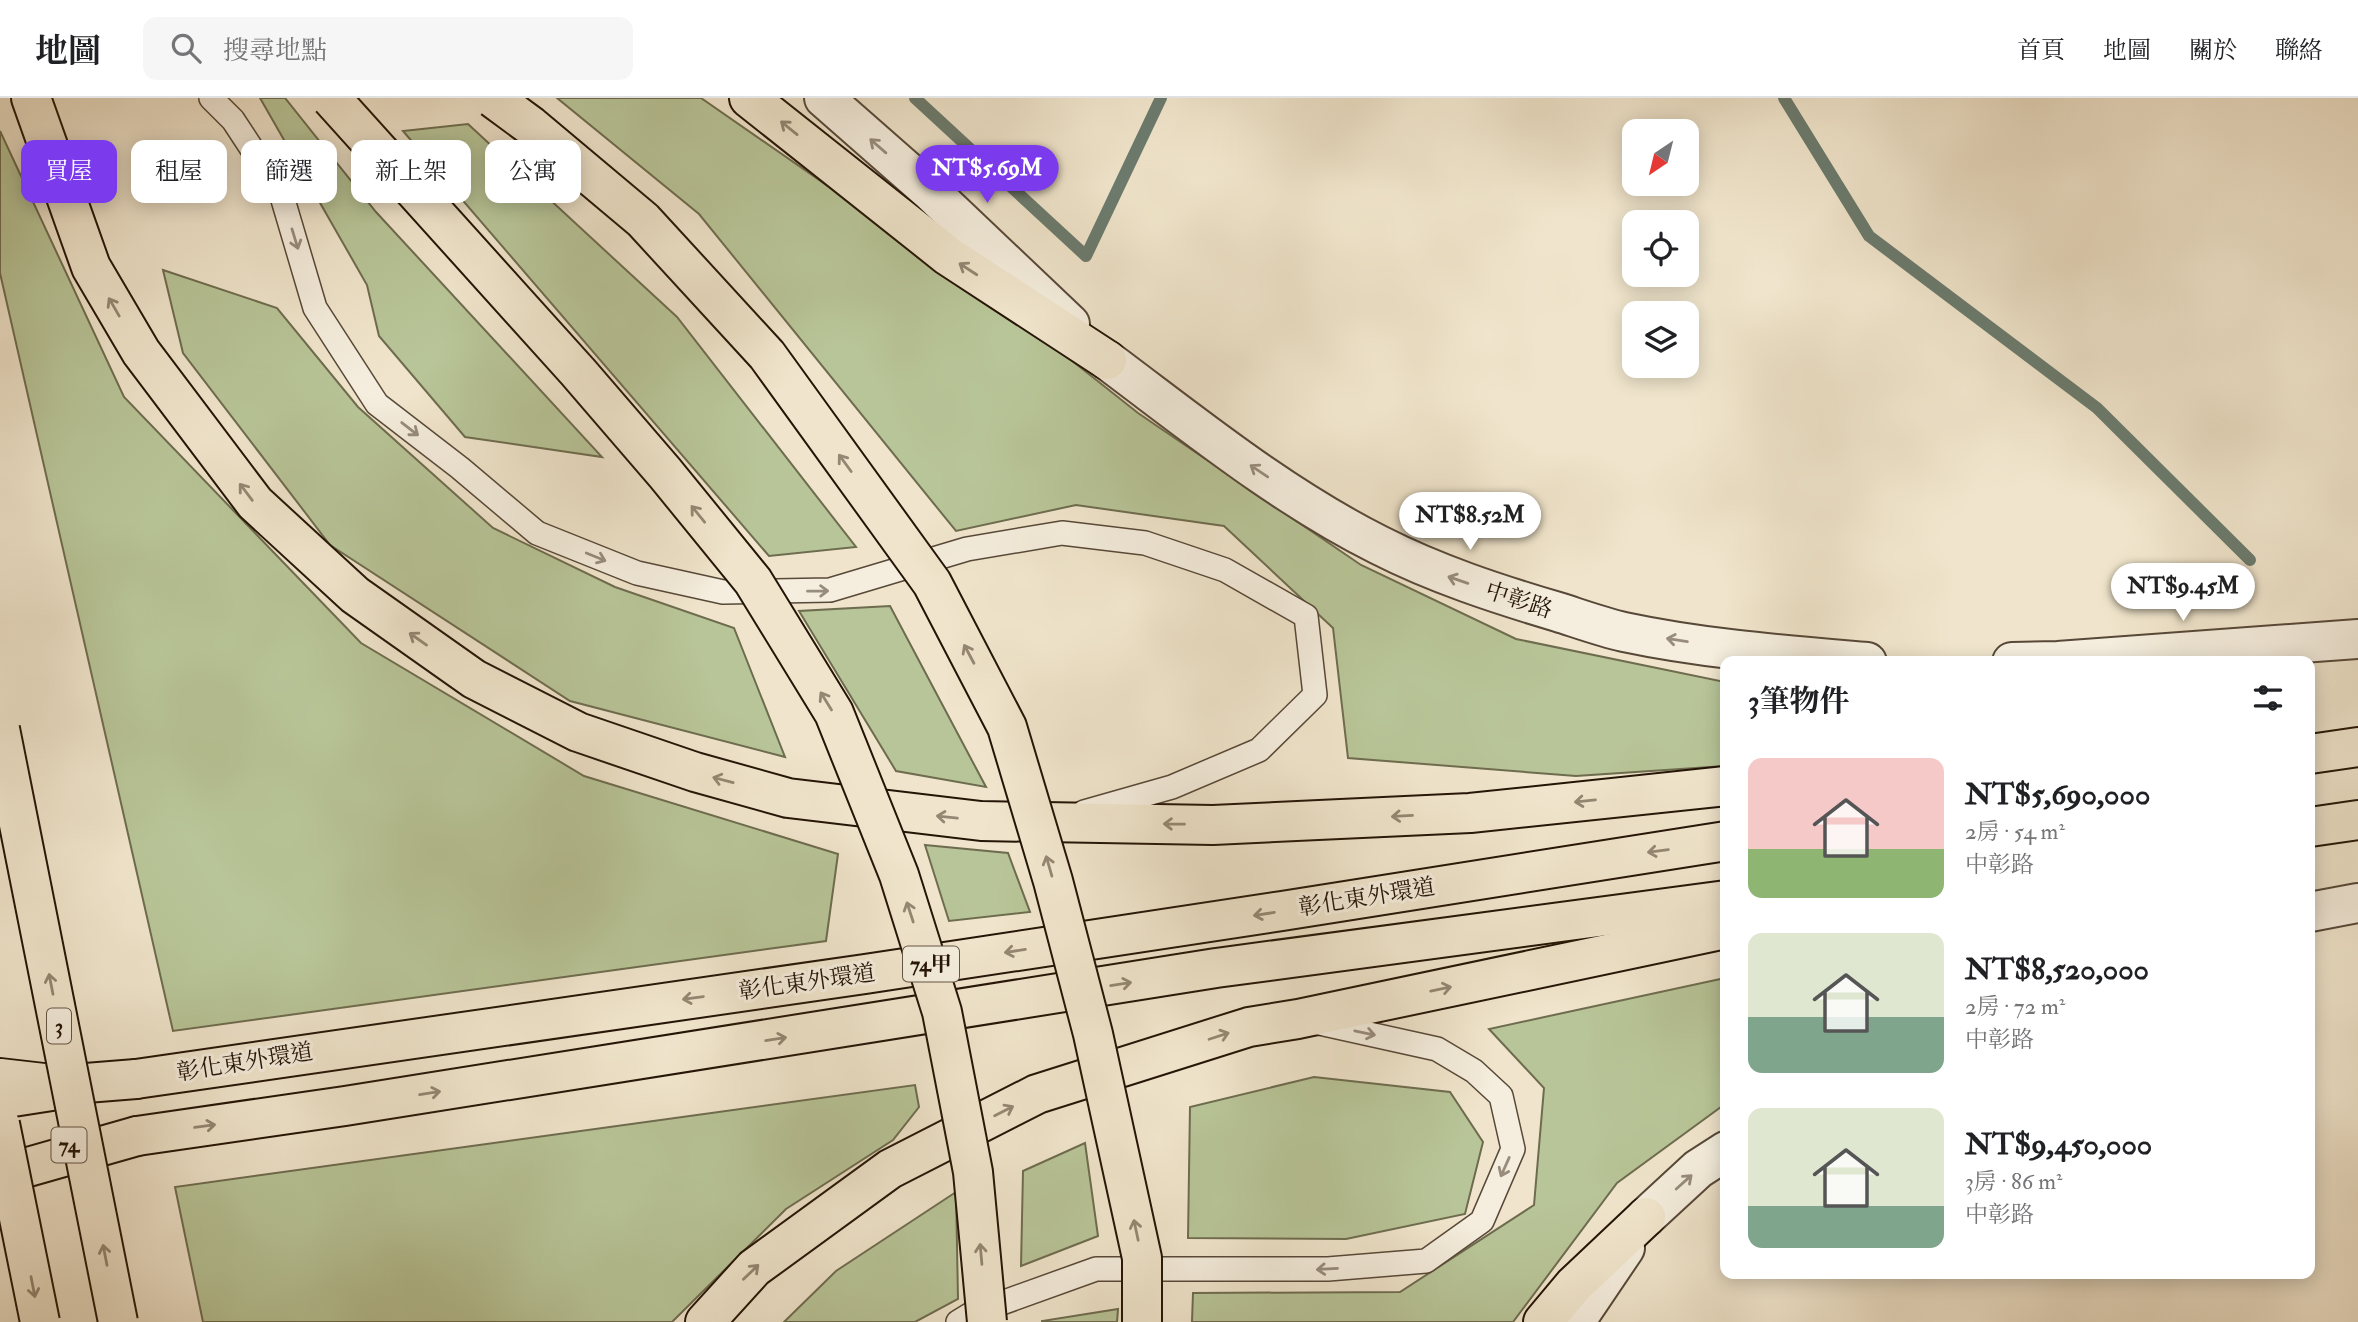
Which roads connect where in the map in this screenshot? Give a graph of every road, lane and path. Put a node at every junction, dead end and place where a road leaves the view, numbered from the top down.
1 (31, 98) edge
2 (211, 98) edge
3 (331, 98) edge
4 (493, 98) edge
5 (749, 98) edge
6 (824, 98) edge
7 (1107, 360) junction
8 (2358, 639) edge
9 (1790, 656) edge
10 (2126, 656) edge
11 (0, 729) edge
12 (2358, 747) edge
13 (2315, 753) edge
14 (1720, 787) edge
15 (2358, 820) edge
16 (1051, 821) junction
17 (2315, 826) edge
18 (1720, 842) edge
19 (1720, 901) edge
20 (2358, 903) edge
21 (2315, 911) edge
22 (1720, 930) edge
23 (1298, 1019) junction
24 (0, 1078) edge
25 (136, 1079) junction
26 (0, 1099) edge
27 (0, 1124) edge
28 (137, 1136) junction
29 (0, 1154) edge
30 (1720, 1155) edge
31 (0, 1175) edge
32 (1646, 1217) junction
33 (40, 1322) edge
34 (118, 1322) edge
35 (705, 1322) edge
36 (958, 1322) edge
37 (987, 1322) edge
38 (1142, 1322) edge
39 (1543, 1322) edge
40 (1575, 1322) edge

16 -> 1 main road
2 -> 16 lane
37 -> 3 main road, bridge
38 -> 4 main road, bridge
7 -> 5 main road
7 -> 6 street, 中彰路
9 -> 7 street, 中彰路
8 - 10 street
34 -> 11 main road, 3, bridge
12 - 13 main road
14 -> 16 main road
15 - 17 main road
18 -> 25 main road, 彰化東外環道 / 74甲
28 -> 19 main road, 74甲
20 - 21 street
23 -> 22 main road
35 -> 23 main road
23 -> 36 lane
24 - 25 main road
25 - 26 main road
27 -> 33 main road, bridge
28 - 29 main road, 74
28 - 31 main road
32 -> 30 street
32 - 39 main road
32 - 40 street

